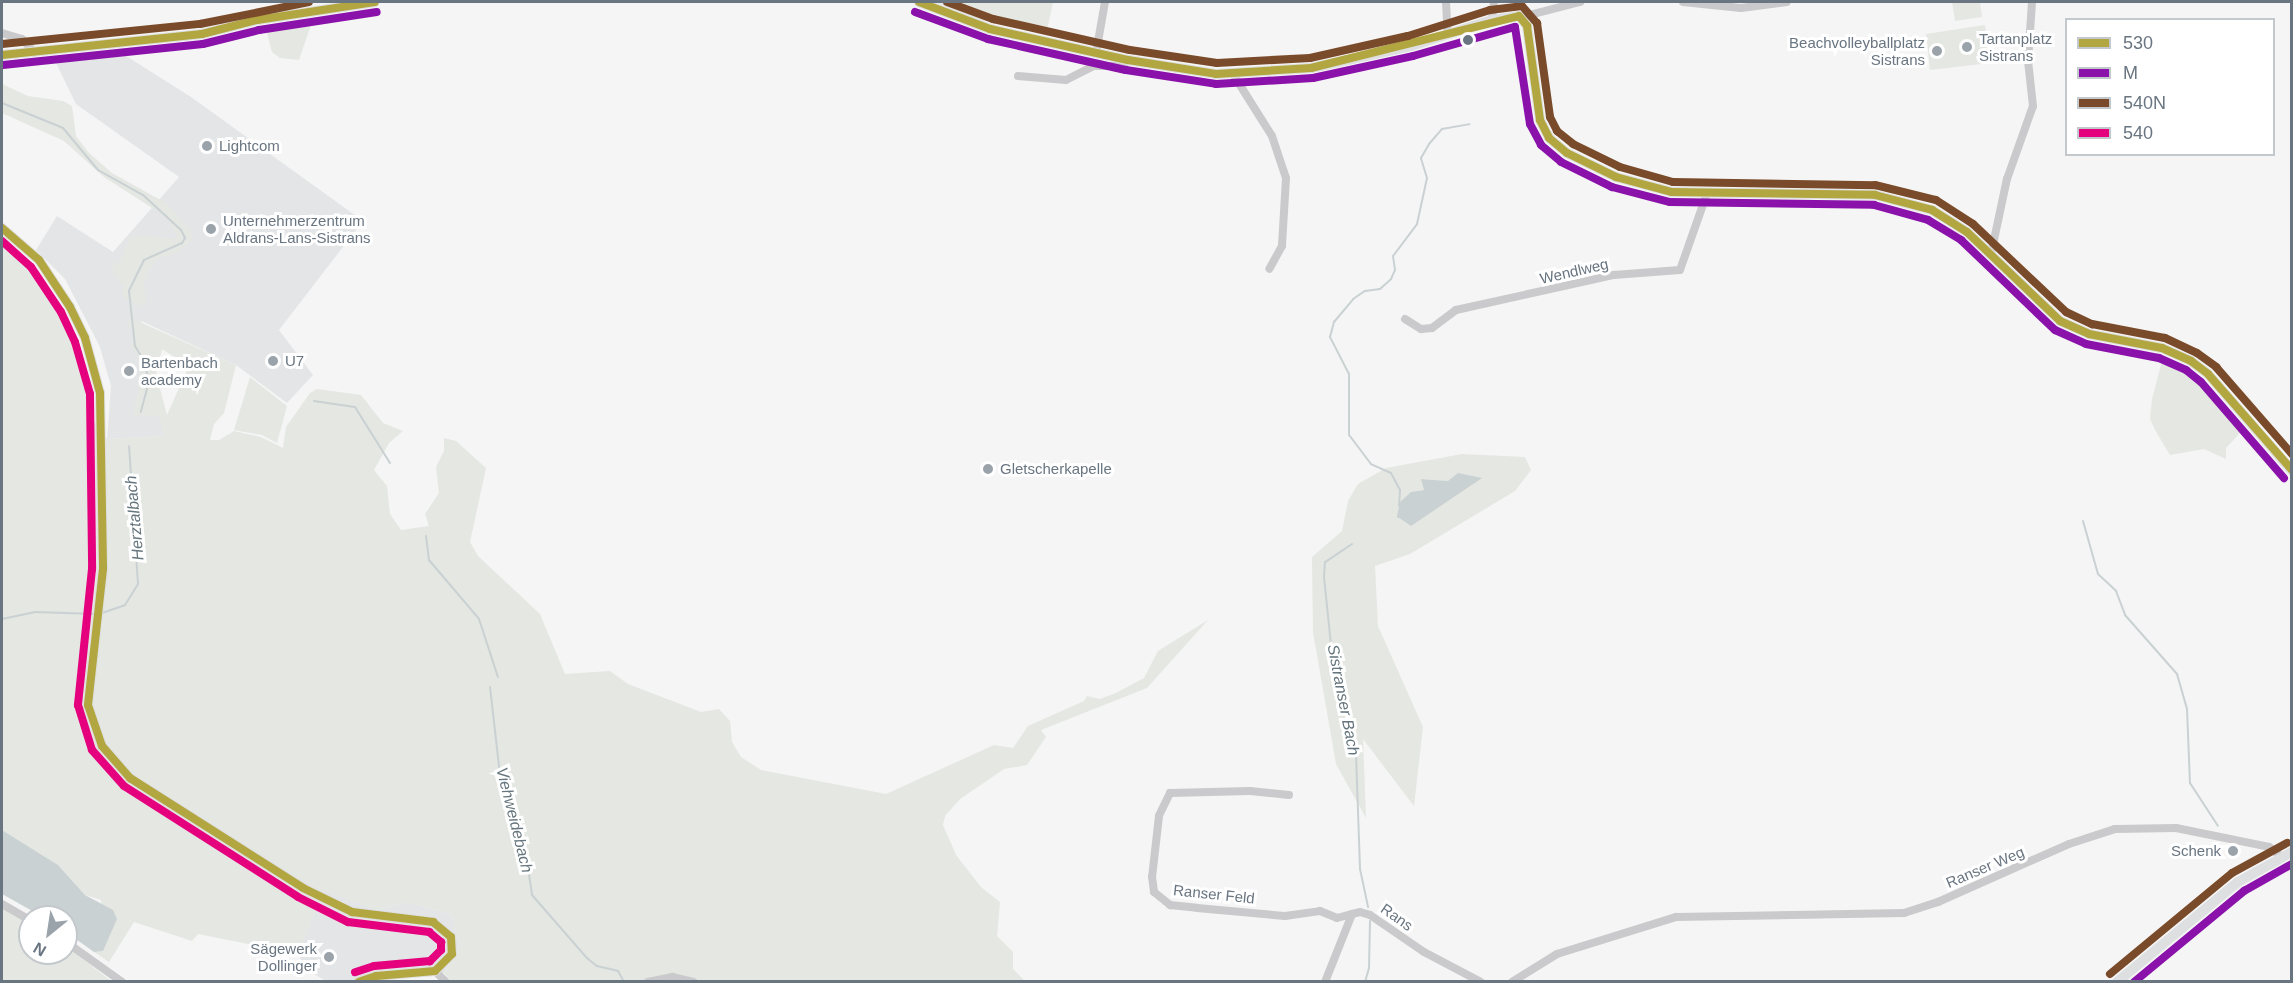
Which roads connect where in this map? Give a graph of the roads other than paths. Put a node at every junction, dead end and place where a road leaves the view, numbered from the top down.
1 (375, 2) edge
2 (919, 2) edge
3 (1105, 2) edge
4 (1446, 2) edge
5 (1494, 2) edge
6 (1580, 2) edge
7 (1683, 2) edge
8 (1787, 2) edge
9 (2032, 2) edge
10 (1522, 17) junction
11 (1492, 20) junction
12 (2, 33) edge
13 (1448, 35) junction
14 (34, 52) junction
15 (1095, 53) junction
16 (2, 55) edge
17 (1128, 60) junction
18 (1233, 74) junction
19 (1018, 76) dead end
20 (1706, 196) junction
21 (2, 228) edge
22 (1991, 254) junction
23 (1269, 269) dead end
24 (1405, 319) dead end
25 (2292, 471) edge
26 (1289, 795) dead end
27 (2287, 854) edge
28 (2, 904) edge
29 (18, 913) edge
30 (1352, 914) junction
31 (78, 951) edge
32 (435, 971) junction
33 (1327, 978) edge
34 (122, 981) edge
35 (358, 981) edge
36 (446, 981) edge
37 (648, 981) edge
38 (693, 981) edge
39 (1481, 981) edge
40 (1512, 981) edge
41 (2117, 981) edge

1 - 14 main road
2 - 15 main road
3 - 15 street
4 - 13 street
5 - 11 street
6 - 10 street
7 - 8 street
9 - 22 street
10 - 11 main road
10 - 20 main road
11 - 13 main road
12 - 14 street
13 - 18 main road
14 - 16 main road
15 - 17 main road
17 - 18 main road
17 - 19 street
18 - 23 street
20 - 22 main road
20 - 24 street, Wendlweg
21 - 32 main road
22 - 25 main road
26 - 30 street, Ranser Feld
27 - 40 street, Ranser Weg
27 - 41 main road
28 - 29 street
30 - 33 street
30 - 39 street, Rans
31 - 34 street
32 - 35 main road
32 - 36 street
37 - 38 street

